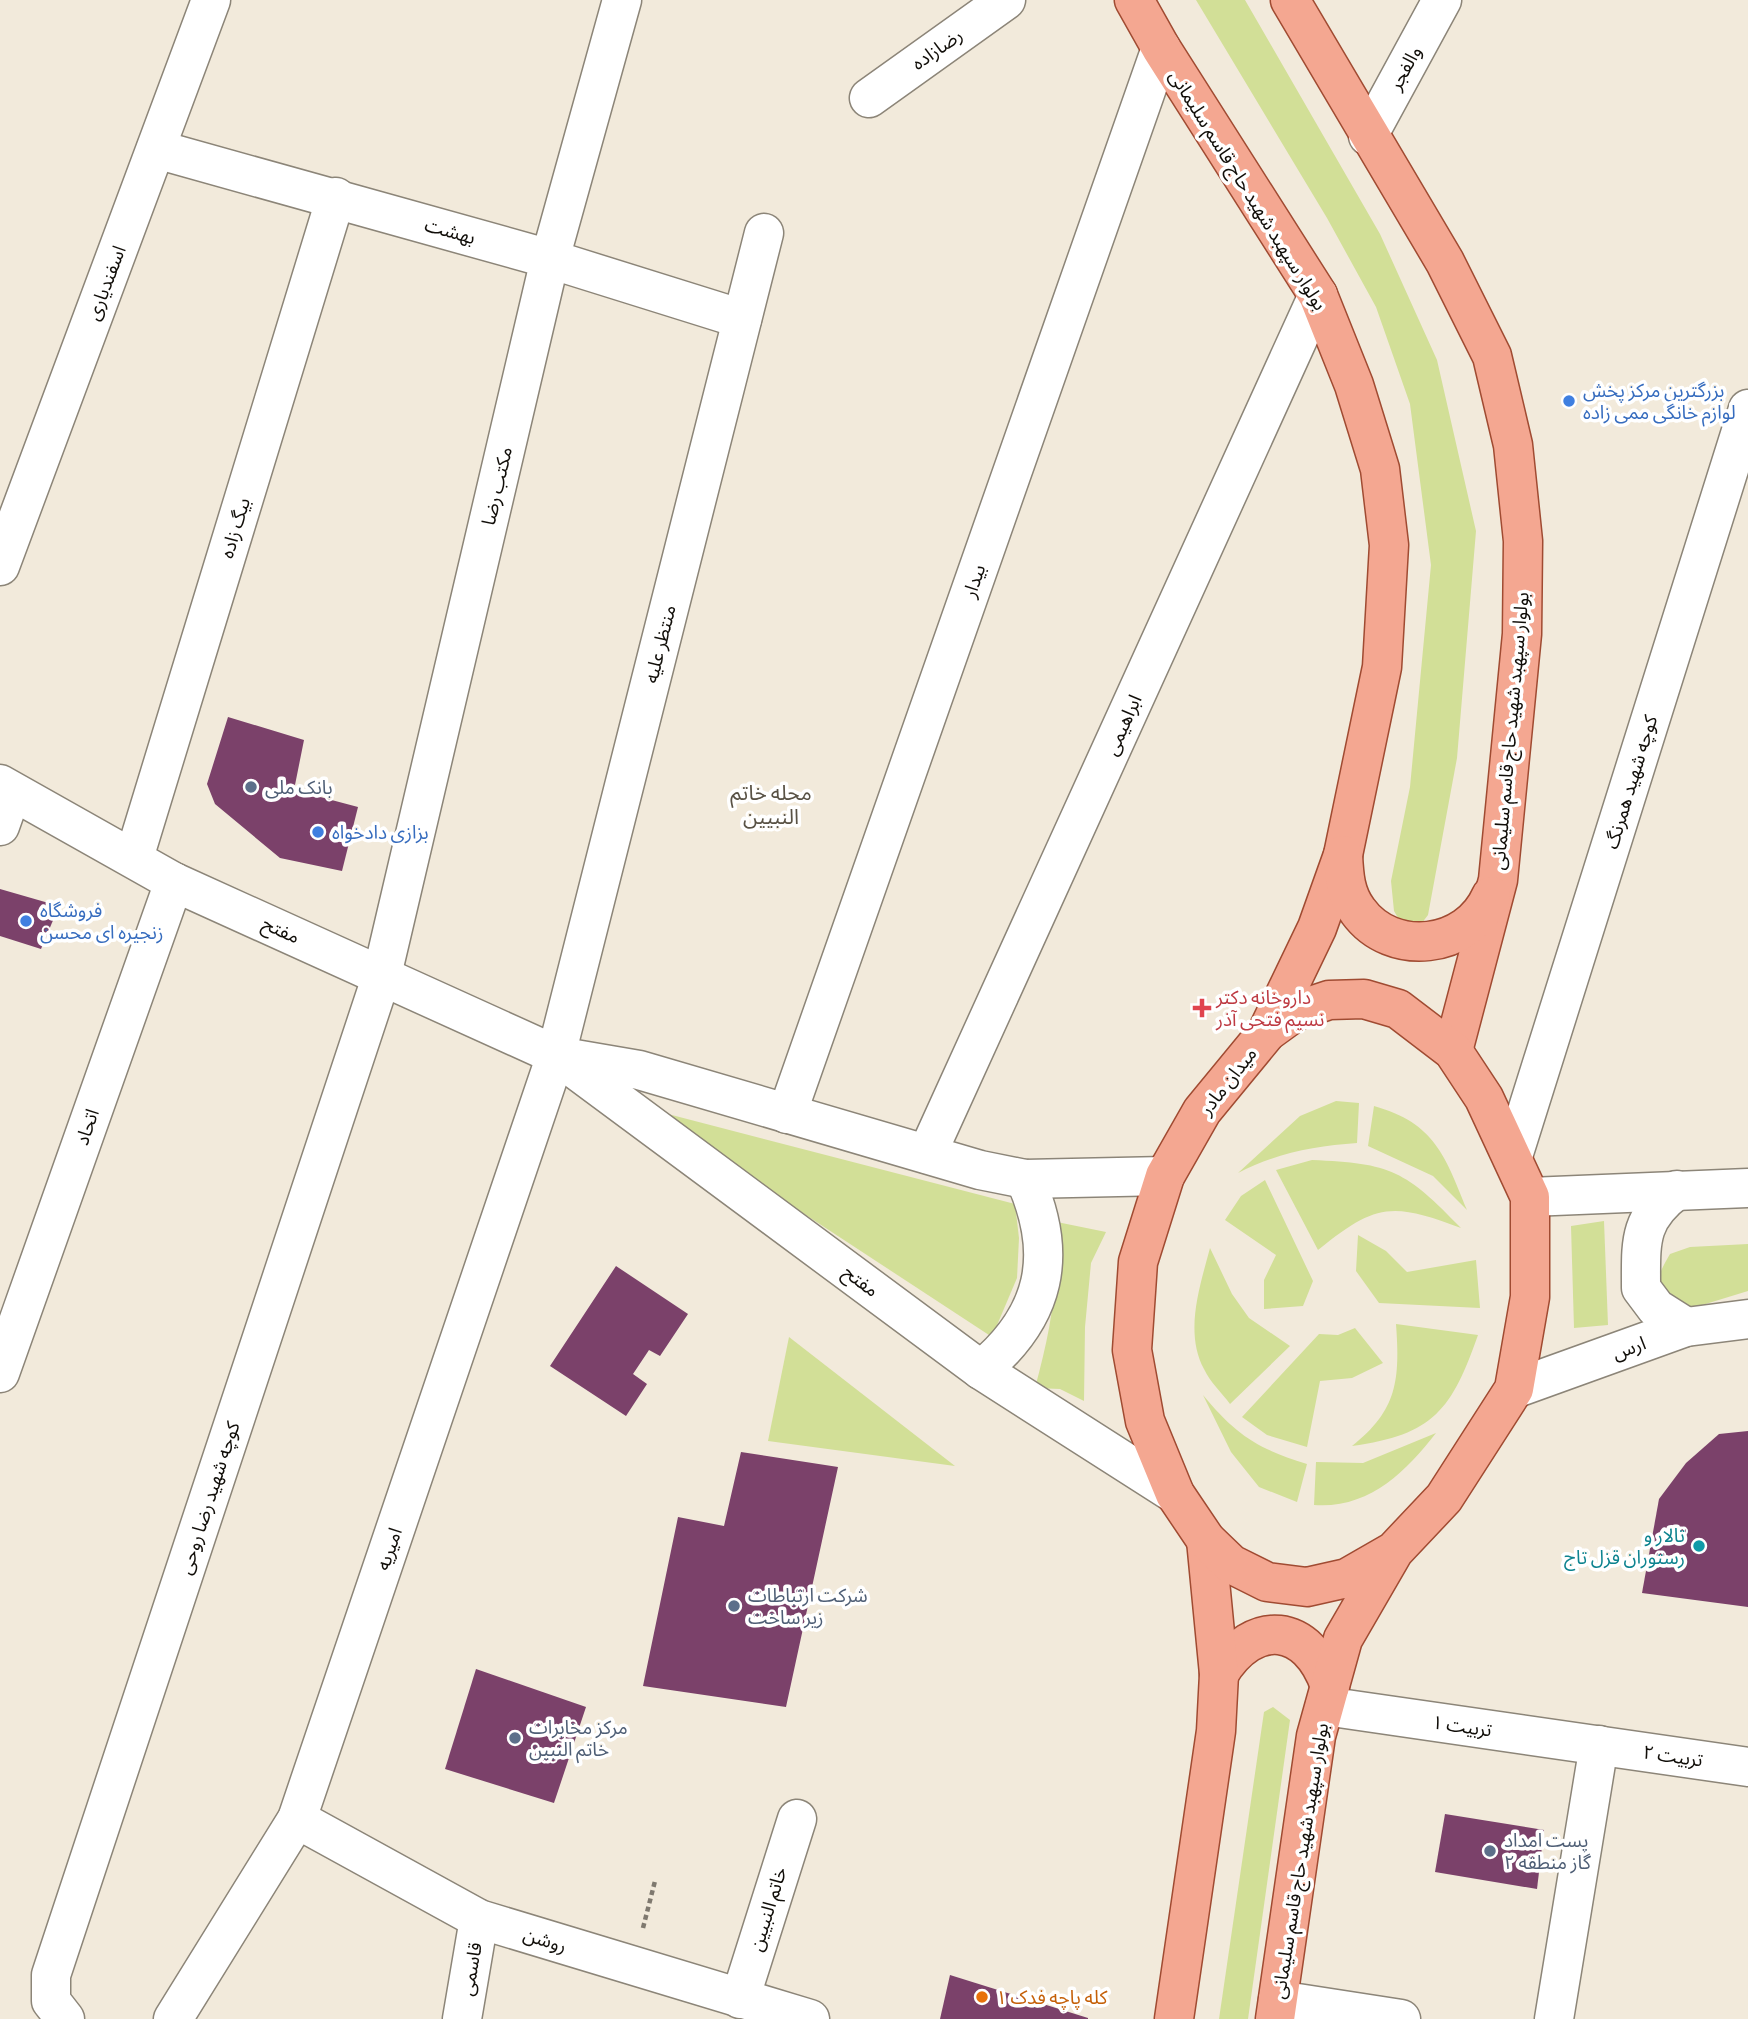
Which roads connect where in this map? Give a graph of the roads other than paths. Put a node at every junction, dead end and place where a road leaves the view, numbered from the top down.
1 (211, 0) edge
2 (622, 0) edge
3 (1006, 0) edge
4 (1134, 0) edge
5 (1290, 0) edge
6 (1442, 0) edge
7 (1161, 48) junction
8 (869, 98) dead end
9 (1368, 136) junction
10 (156, 149) junction
11 (336, 197) junction
12 (764, 233) dead end
13 (550, 259) junction
14 (1318, 295) junction
15 (742, 319) junction
16 (1748, 409) edge
17 (0, 566) edge
18 (3, 800) edge
19 (1343, 855) junction
20 (134, 859) junction
21 (1498, 880) junction
22 (174, 882) junction
23 (382, 975) junction
24 (1267, 1032) junction
25 (1453, 1051) junction
26 (556, 1055) junction
27 (787, 1114) junction
28 (927, 1154) junction
29 (1513, 1156) junction
30 (1165, 1176) junction
31 (1024, 1179) junction
32 (1748, 1188) edge
33 (1677, 1190) junction
34 (1530, 1197) junction
35 (1748, 1319) edge
36 (1686, 1327) junction
37 (981, 1370) junction
38 (0, 1373) edge
39 (1514, 1389) junction
40 (1175, 1494) junction
41 (1206, 1540) junction
42 (1394, 1551) junction
43 (1219, 1674) junction
44 (1327, 1696) junction
45 (1599, 1745) junction
46 (1748, 1767) edge
47 (297, 1819) junction
48 (797, 1819) dead end
49 (479, 1919) junction
50 (752, 2007) edge
51 (1277, 2010) edge
52 (65, 2019) edge
53 (173, 2019) edge
54 (462, 2019) edge
55 (810, 2019) edge
56 (1174, 2019) edge
57 (1401, 2019) edge
58 (1554, 2019) edge

1 - 10 street, اسفندیاری
2 - 13 street, مکتب رضا
3 - 8 street, رضازاده
4 - 7 main road, بولوار سپهبد شهید حاج قاسم سلیمانی
5 - 9 main road, بولوار سپهبد شهید حاج قاسم سلیمانی
6 - 9 street, والفجر
7 - 14 main road, بولوار سپهبد شهید حاج قاسم سلیمانی
7 - 27 street, بیدار
9 - 21 main road, بولوار سپهبد شهید حاج قاسم سلیمانی
10 - 11 street, بهشت
10 - 17 street, اسفندیاری
11 - 13 street, بهشت
11 - 20 street, بیگ زاده
12 - 15 street, منتظر علیه
13 - 15 street, بهشت
13 - 23 street, مکتب رضا
14 - 19 main road, بولوار سپهبد شهید حاج قاسم سلیمانی
14 - 28 street, ابراهیمی
15 - 26 street, منتظر علیه
16 - 29 street, کوچه شهید همرنگ
18 - 20 street, مفتح
19 - 21 main road
19 - 24 main road, بولوار سپهبد شهید حاج قاسم سلیمانی
20 - 22 street, مفتح
21 - 25 main road, بولوار سپهبد شهید حاج قاسم سلیمانی
22 - 23 street, مفتح
22 - 38 street, اتحاد
23 - 26 street, مفتح
23 - 52 street, کوچه شهید رضا روحی
24 - 25 main road, میدان مادر
24 - 30 main road, میدان مادر
25 - 29 main road, میدان مادر
26 - 27 street, مفتح
26 - 37 street, مفتح
26 - 47 street, امیریه
27 - 28 street, مفتح
28 - 31 street, مفتح
29 - 34 main road, میدان مادر
30 - 31 street, مفتح
30 - 40 main road, میدان مادر
31 - 37 street
32 - 33 street
33 - 34 street
33 - 36 street
34 - 39 main road, میدان مادر
35 - 36 street, ارس
36 - 39 street, ارس
37 - 40 street, مفتح
39 - 42 main road, میدان مادر
40 - 41 main road, میدان مادر
41 - 42 main road, میدان مادر
41 - 43 main road
42 - 44 main road, بولوار سپهبد شهید حاج قاسم سلیمانی
43 - 44 main road
43 - 56 main road
44 - 45 street, تربیت ۱
44 - 51 main road, بولوار سپهبد شهید حاج قاسم سلیمانی
45 - 46 street, تربیت ۲
45 - 58 street
47 - 49 street, روشن
47 - 53 street, امیریه
48 - 50 street, خاتم النبیین
49 - 50 street, روشن
49 - 54 street, قاسمی
50 - 55 street, روشن
51 - 57 street

